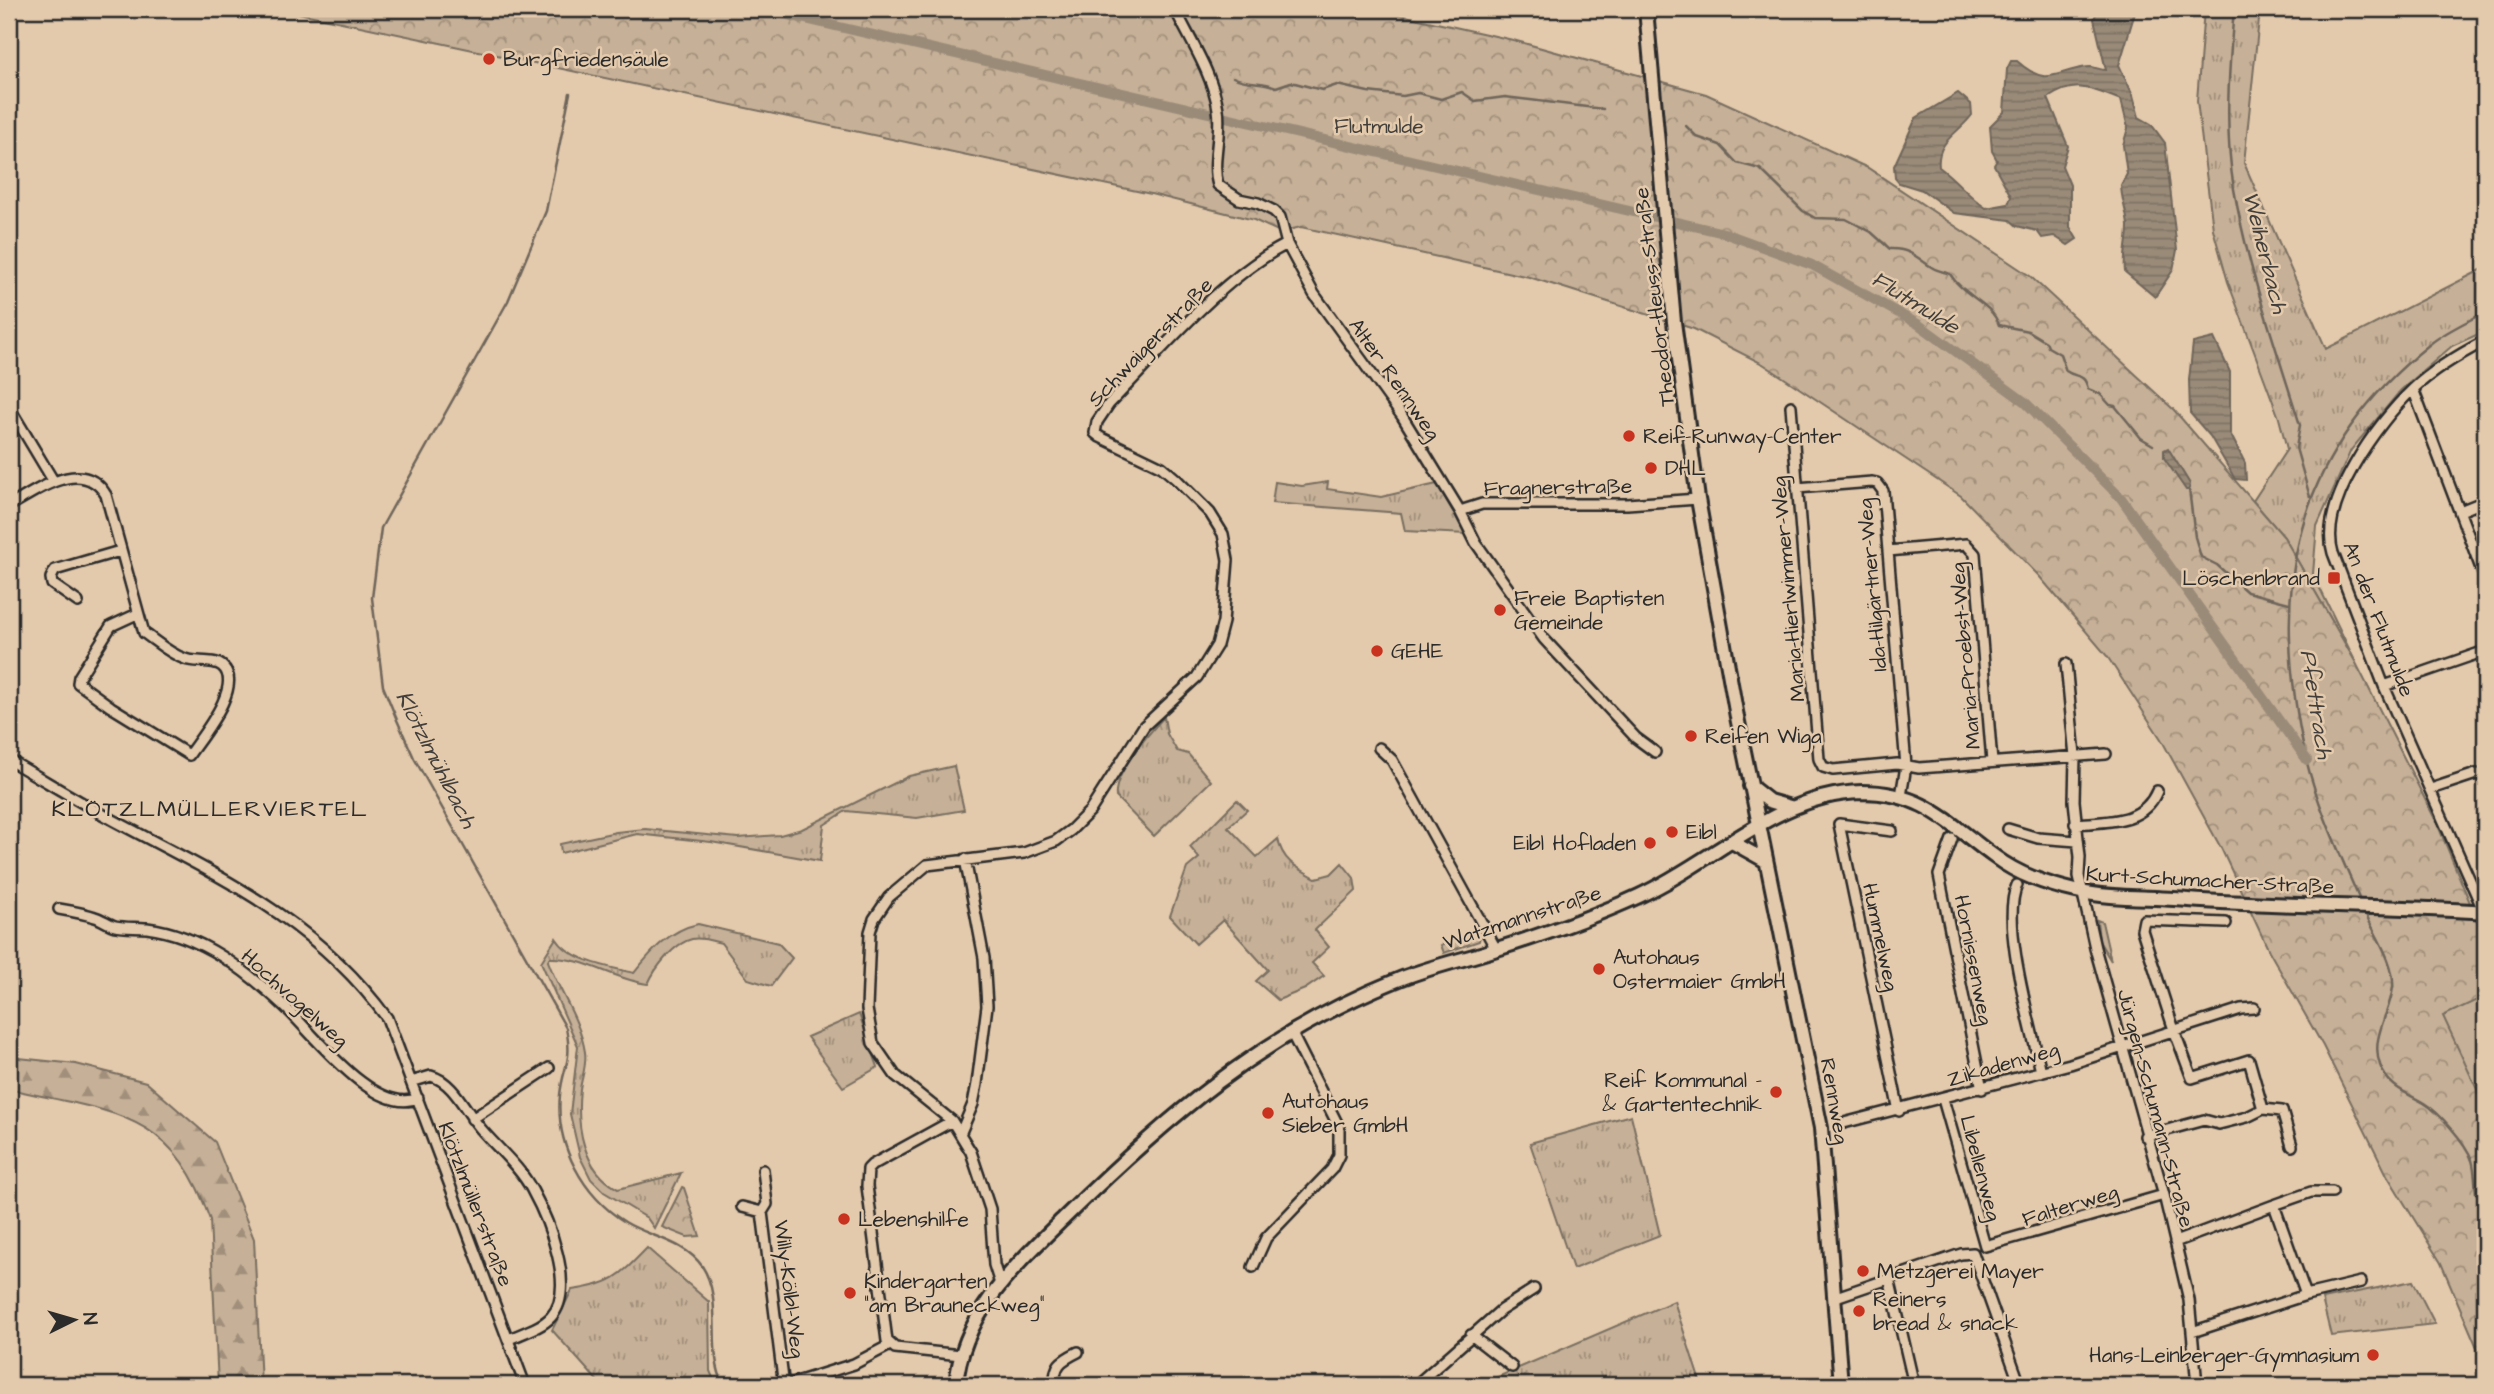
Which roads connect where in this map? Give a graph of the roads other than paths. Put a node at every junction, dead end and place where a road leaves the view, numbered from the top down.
1 (1175, 9) edge
2 (1646, 9) edge
3 (1287, 244) junction
4 (2485, 341) edge
5 (2413, 389) junction
6 (1791, 406) dead end
7 (9, 407) edge
8 (54, 482) junction
9 (1797, 488) junction
10 (1698, 499) junction
11 (2485, 500) edge
12 (9, 506) edge
13 (1460, 510) junction
14 (2460, 510) junction
15 (120, 551) junction
16 (1888, 551) junction
17 (2485, 579) edge
18 (78, 602) dead end
19 (137, 614) junction
20 (2485, 652) edge
21 (2066, 664) dead end
22 (2384, 686) junction
23 (1379, 748) dead end
24 (1655, 752) dead end
25 (2106, 754) dead end
26 (2075, 756) junction
27 (9, 760) edge
28 (1992, 762) junction
29 (1906, 766) junction
30 (2485, 775) edge
31 (1750, 785) junction
32 (2431, 789) junction
33 (2157, 791) dead end
34 (1901, 796) junction
35 (1790, 807) junction
36 (2075, 824) junction
37 (1758, 827) junction
38 (2008, 830) dead end
39 (1892, 831) dead end
40 (1952, 839) dead end
41 (2077, 841) junction
42 (1732, 842) junction
43 (965, 859) junction
44 (1766, 862) junction
45 (2017, 885) dead end
46 (2082, 893) junction
47 (59, 908) dead end
48 (2485, 912) edge
49 (2227, 923) dead end
50 (1496, 949) junction
51 (2253, 1008) dead end
52 (2174, 1030) junction
53 (1291, 1032) junction
54 (2122, 1046) junction
55 (549, 1068) dead end
56 (2041, 1072) junction
57 (411, 1082) junction
58 (1982, 1089) junction
59 (418, 1098) junction
60 (1943, 1099) junction
61 (2263, 1109) junction
62 (1899, 1111) junction
63 (472, 1119) junction
64 (952, 1121) junction
65 (1840, 1124) dead end
66 (961, 1132) junction
67 (2145, 1136) junction
68 (2292, 1146) dead end
69 (763, 1170) dead end
70 (2332, 1192) dead end
71 (2164, 1195) junction
72 (2274, 1205) junction
73 (742, 1207) dead end
74 (762, 1212) junction
75 (2175, 1241) junction
76 (1985, 1246) joint
77 (1254, 1267) dead end
78 (1889, 1278) junction
79 (2361, 1282) dead end
80 (1000, 1284) junction
81 (1534, 1290) dead end
82 (2306, 1295) junction
83 (1836, 1297) junction
84 (2193, 1332) junction
85 (1471, 1335) junction
86 (509, 1339) junction
87 (890, 1345) junction
88 (1077, 1352) dead end
89 (961, 1355) junction
90 (1511, 1367) dead end
91 (524, 1385) edge
92 (956, 1385) edge
93 (1055, 1385) edge
94 (1416, 1385) edge
95 (1841, 1385) edge
96 (1914, 1385) edge
97 (2020, 1385) edge
98 (2184, 1385) edge
99 (2198, 1385) edge

1 - 3 street, Alter Rennweg
2 - 10 main road, Theodor-Heuss-Straße
3 - 13 street, Alter Rennweg
3 - 43 street, Schwaigerstraße
4 - 5 street, An der Flutmulde
5 - 14 street
5 - 22 street, An der Flutmulde
6 - 9 street, Maria-Hierlwimmer-Weg
7 - 8 street
8 - 12 street
8 - 15 street
9 - 16 street, Ida-Hilgärtner-Weg
9 - 29 street, Maria-Hierlwimmer-Weg
10 - 13 street, Fragnerstraße
10 - 31 main road, Theodor-Heuss-Straße
11 - 14 street
13 - 24 street, Alter Rennweg
14 - 17 street
15 - 18 street
15 - 19 street
16 - 28 street, Maria-Proebst-Weg
16 - 29 street, Ida-Hilgärtner-Weg
19 - 19 street
20 - 22 street
21 - 26 street, Jürgen-Schumann-Straße
22 - 32 street, An der Flutmulde
23 - 50 street
25 - 26 street
26 - 28 street
26 - 36 street, Jürgen-Schumann-Straße
27 - 57 street, Klötzlmüllerstraße
28 - 29 street
29 - 34 street, Ida-Hilgärtner-Weg
30 - 32 street
31 - 35 main road
31 - 37 main road, Theodor-Heuss-Straße
32 - 48 street, An der Flutmulde
33 - 36 street
34 - 35 main road, Kurt-Schumacher-Straße
34 - 46 main road, Kurt-Schumacher-Straße
35 - 37 main road, Kurt-Schumacher-Straße
36 - 41 street, Jürgen-Schumann-Straße
37 - 42 main road, Watzmannstraße
37 - 44 main road, Rennweg
38 - 41 street
39 - 62 street, Hummelweg
40 - 58 street, Hornissenweg
41 - 46 street, Jürgen-Schumann-Straße
42 - 44 main road
42 - 50 main road, Watzmannstraße
43 - 64 street, Schwaigerstraße
43 - 66 street
44 - 83 main road, Rennweg
45 - 56 street
46 - 48 main road, Kurt-Schumacher-Straße
46 - 54 street, Jürgen-Schumann-Straße
47 - 59 street, Hochvogelweg
49 - 52 street
50 - 53 main road, Watzmannstraße
51 - 52 street, Zikadenweg
52 - 54 street, Zikadenweg
52 - 61 street
53 - 77 street
53 - 80 main road, Watzmannstraße
54 - 56 street, Zikadenweg
54 - 67 street, Jürgen-Schumann-Straße
55 - 63 street
56 - 58 street, Zikadenweg
57 - 59 street, Klötzlmüllerstraße
57 - 63 street, Klötzlmüllerstraße
58 - 60 street, Zikadenweg
59 - 86 street, Klötzlmüllerstraße
60 - 62 street, Zikadenweg
60 - 76 street, Libellenweg
61 - 67 street
61 - 68 street
62 - 65 street, Zikadenweg
63 - 86 street, Klötzlmüllerstraße
64 - 66 street, Schwaigerstraße
64 - 87 street
66 - 80 street, Schwaigerstraße
67 - 71 street, Jürgen-Schumann-Straße
69 - 74 street
70 - 72 street
71 - 75 street, Jürgen-Schumann-Straße
71 - 76 street, Falterweg
72 - 75 street
72 - 82 street
73 - 74 street
74 - 87 street, Willy-Kölbl-Weg
75 - 84 street, Jürgen-Schumann-Straße
78 - 83 street
78 - 96 street
78 - 97 street
79 - 82 street
80 - 89 main road, Watzmannstraße
81 - 85 street
82 - 84 street
83 - 95 main road, Rennweg
84 - 99 street, Jürgen-Schumann-Straße
85 - 90 street
85 - 94 street
86 - 91 street, Klötzlmüllerstraße
87 - 89 street
88 - 93 street
89 - 92 main road, Watzmannstraße
98 - 99 street

